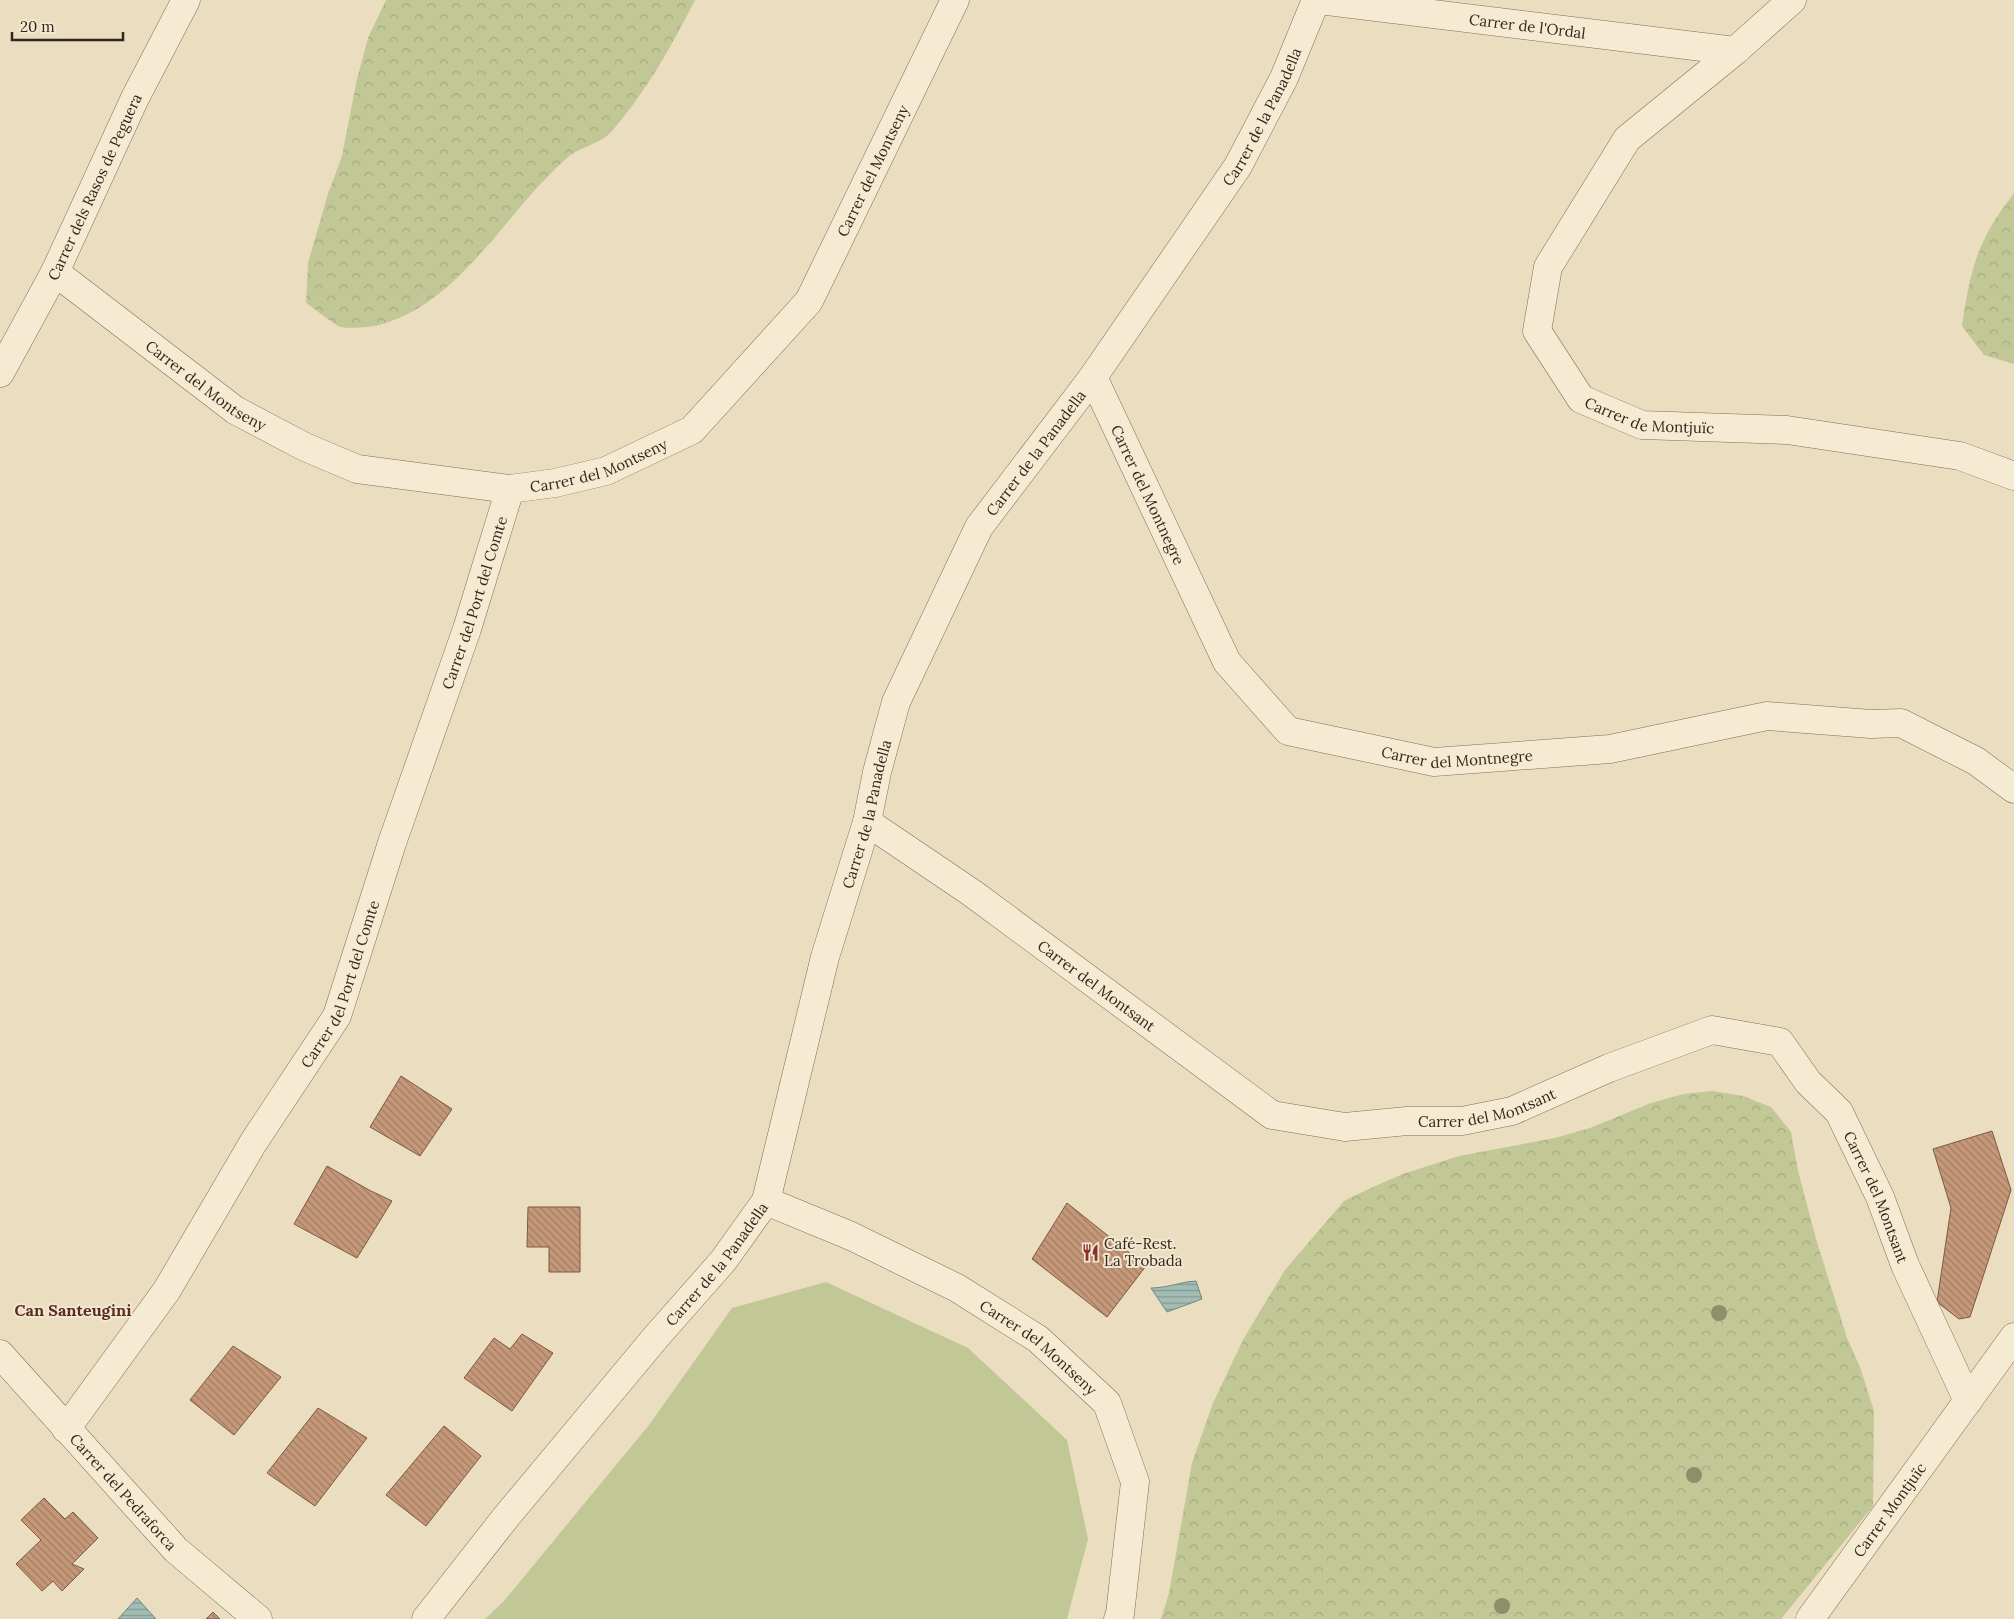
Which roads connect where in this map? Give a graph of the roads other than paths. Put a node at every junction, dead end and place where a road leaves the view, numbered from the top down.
1 (186, 0) edge
2 (955, 0) edge
3 (1317, 0) edge
4 (1792, 0) edge
5 (1735, 51) junction
6 (55, 272) junction
7 (0, 373) edge
8 (1093, 377) junction
9 (2014, 476) edge
10 (510, 489) junction
11 (2014, 789) edge
12 (867, 822) junction
13 (766, 1201) junction
14 (2014, 1337) edge
15 (0, 1354) edge
16 (1968, 1401) junction
17 (66, 1429) junction
18 (258, 1619) edge
19 (426, 1619) edge
20 (1118, 1619) edge
21 (1810, 1619) edge

1 - 6 street, Carrer dels Rasos de Peguera
2 - 10 street, Carrer del Montseny
3 - 5 street, Carrer de l'Ordal
3 - 8 street, Carrer de la Panadella
4 - 5 street, Carrer de Montjuïc
5 - 9 street, Carrer de Montjuïc
6 - 7 street, Carrer dels Rasos de Peguera
6 - 10 street, Carrer del Montseny
8 - 11 street, Carrer del Montnegre
8 - 12 street, Carrer de la Panadella
10 - 17 street, Carrer del Port del Comte
12 - 13 street, Carrer de la Panadella
12 - 16 street, Carrer del Montsant
13 - 19 street, Carrer de la Panadella
13 - 20 street, Carrer del Montseny
14 - 16 street
15 - 17 street, Carrer del Pedraforca
16 - 21 street, Carrer Montjuïc
17 - 18 street, Carrer del Pedraforca

